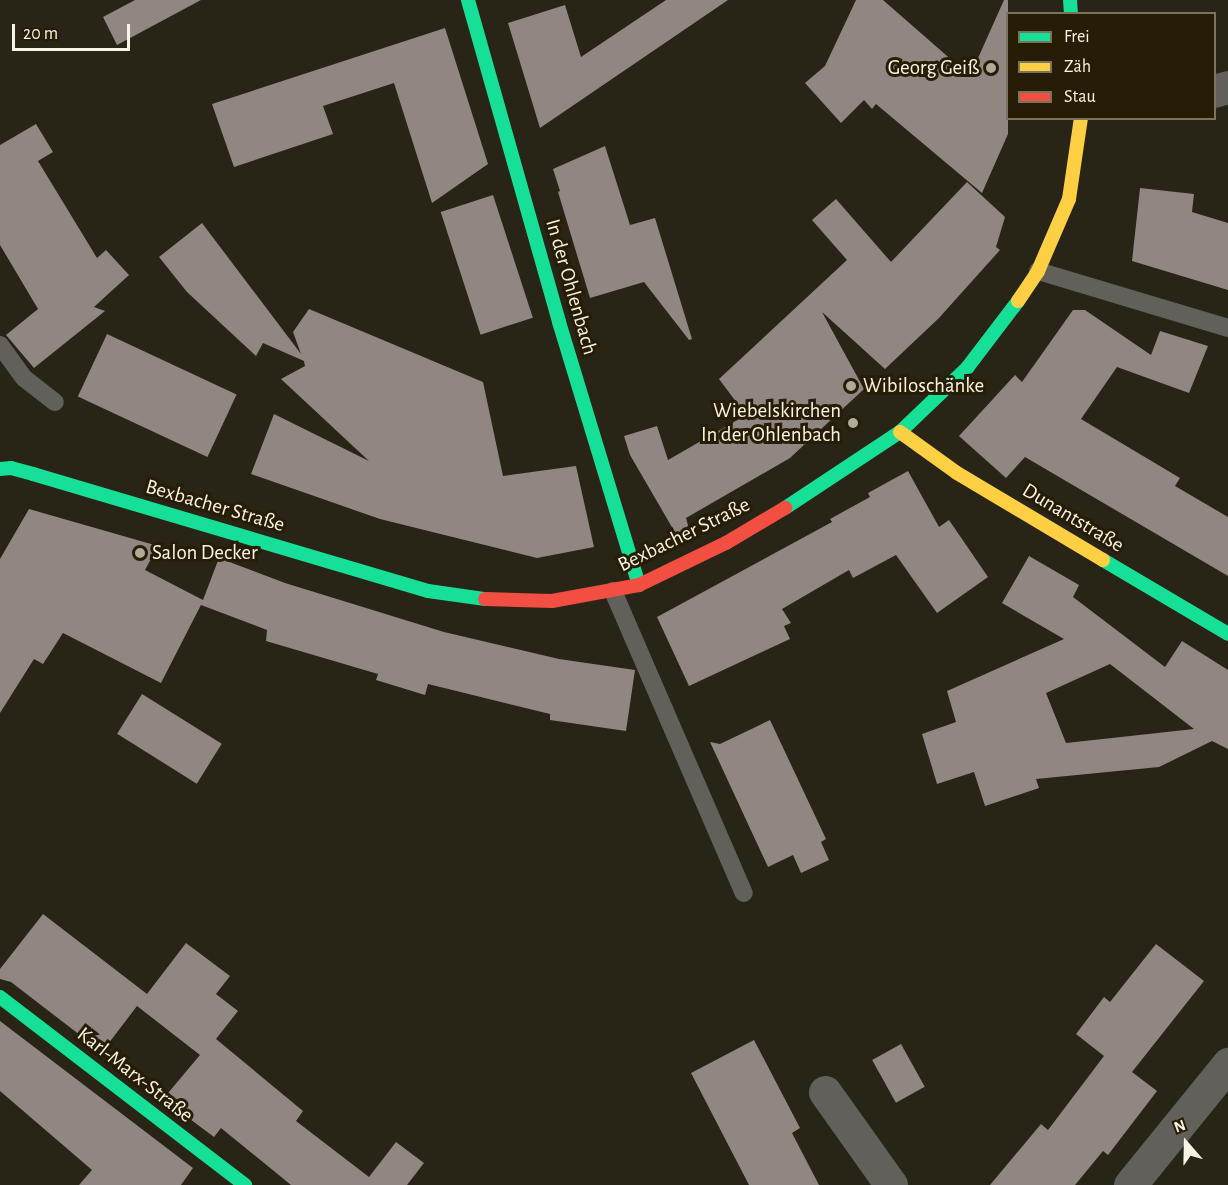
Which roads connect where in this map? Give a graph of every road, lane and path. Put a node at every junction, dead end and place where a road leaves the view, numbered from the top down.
1 (468, 0) edge
2 (1087, 120) edge
3 (1038, 271) junction
4 (1228, 328) edge
5 (0, 345) edge
6 (56, 402) dead end
7 (900, 432) junction
8 (0, 469) edge
9 (639, 585) junction
10 (613, 591) junction
11 (1228, 634) edge
12 (744, 893) dead end
13 (0, 997) edge
14 (1228, 1065) edge
15 (825, 1092) dead end
16 (245, 1185) edge
17 (891, 1185) edge
18 (1130, 1185) edge

1 - 9 street, In der Ohlenbach
2 - 3 street, Bexbacher Straße
3 - 4 lane
3 - 7 street, Bexbacher Straße
5 - 6 lane
7 - 9 street, Bexbacher Straße
7 - 11 street, Dunantstraße
8 - 10 street, Bexbacher Straße
9 - 10 street, Bexbacher Straße
10 - 12 lane
13 - 16 street, Karl-Marx-Straße
14 - 18 street
15 - 17 street

